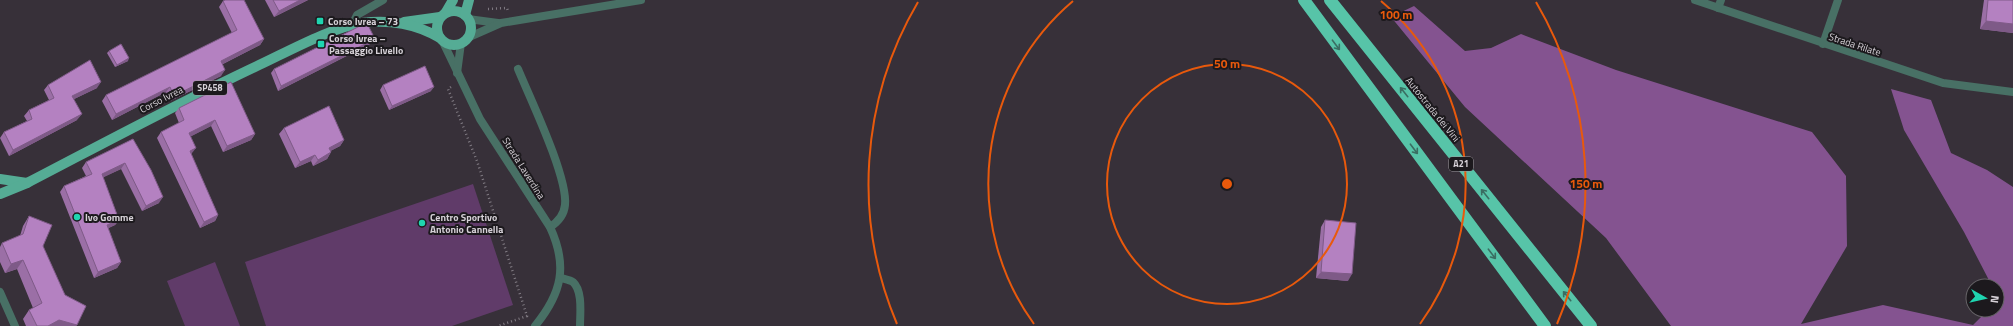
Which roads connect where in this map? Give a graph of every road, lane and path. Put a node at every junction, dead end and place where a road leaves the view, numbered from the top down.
1 (382, 0) edge
2 (453, 0) edge
3 (469, 0) edge
4 (641, 0) edge
5 (1304, 0) edge
6 (1695, 0) edge
7 (1721, 0) edge
8 (1838, 0) edge
9 (1331, 1) edge
10 (1718, 8) junction
11 (443, 14) junction
12 (466, 17) junction
13 (402, 23) junction
14 (501, 23) junction
15 (352, 25) junction
16 (441, 39) junction
17 (464, 41) junction
18 (1824, 44) junction
19 (518, 69) dead end
20 (457, 74) junction
21 (448, 89) dead end
22 (2013, 92) edge
23 (0, 179) edge
24 (27, 183) junction
25 (0, 194) edge
26 (550, 227) junction
27 (561, 278) junction
28 (0, 292) edge
29 (15, 326) edge
30 (498, 326) edge
31 (535, 326) edge
32 (580, 326) edge
33 (1545, 326) edge
34 (1591, 326) edge

1 - 15 street
2 - 11 main road
3 - 12 main road
4 - 14 street
5 -> 33 highway
6 - 10 street, Strada Rilate
7 - 10 street
8 - 18 street
34 -> 9 highway, Autostrada dei Vini / A21
10 - 18 street, Strada Rilate
11 - 12 main road, Corso Ivrea / SP458
11 - 13 main road, Corso Ivrea / SP458
11 - 16 main road
12 - 14 street
12 - 17 main road
13 - 15 main road, Corso Ivrea / SP458
13 - 16 main road, Corso Ivrea / SP458
14 - 17 street
15 - 24 main road, Corso Ivrea / SP458
16 - 17 main road, Corso Ivrea / SP458
16 - 20 street, Strada Laverdina
17 - 20 street
18 - 22 street, Strada Rilate
19 - 26 street
20 - 26 street, Strada Laverdina
21 - 30 path
23 - 24 main road
24 - 25 main road, Corso Ivrea / SP458
26 - 27 street, Strada Laverdina
27 - 31 street, Strada Laverdina
27 - 32 street
28 - 29 street

